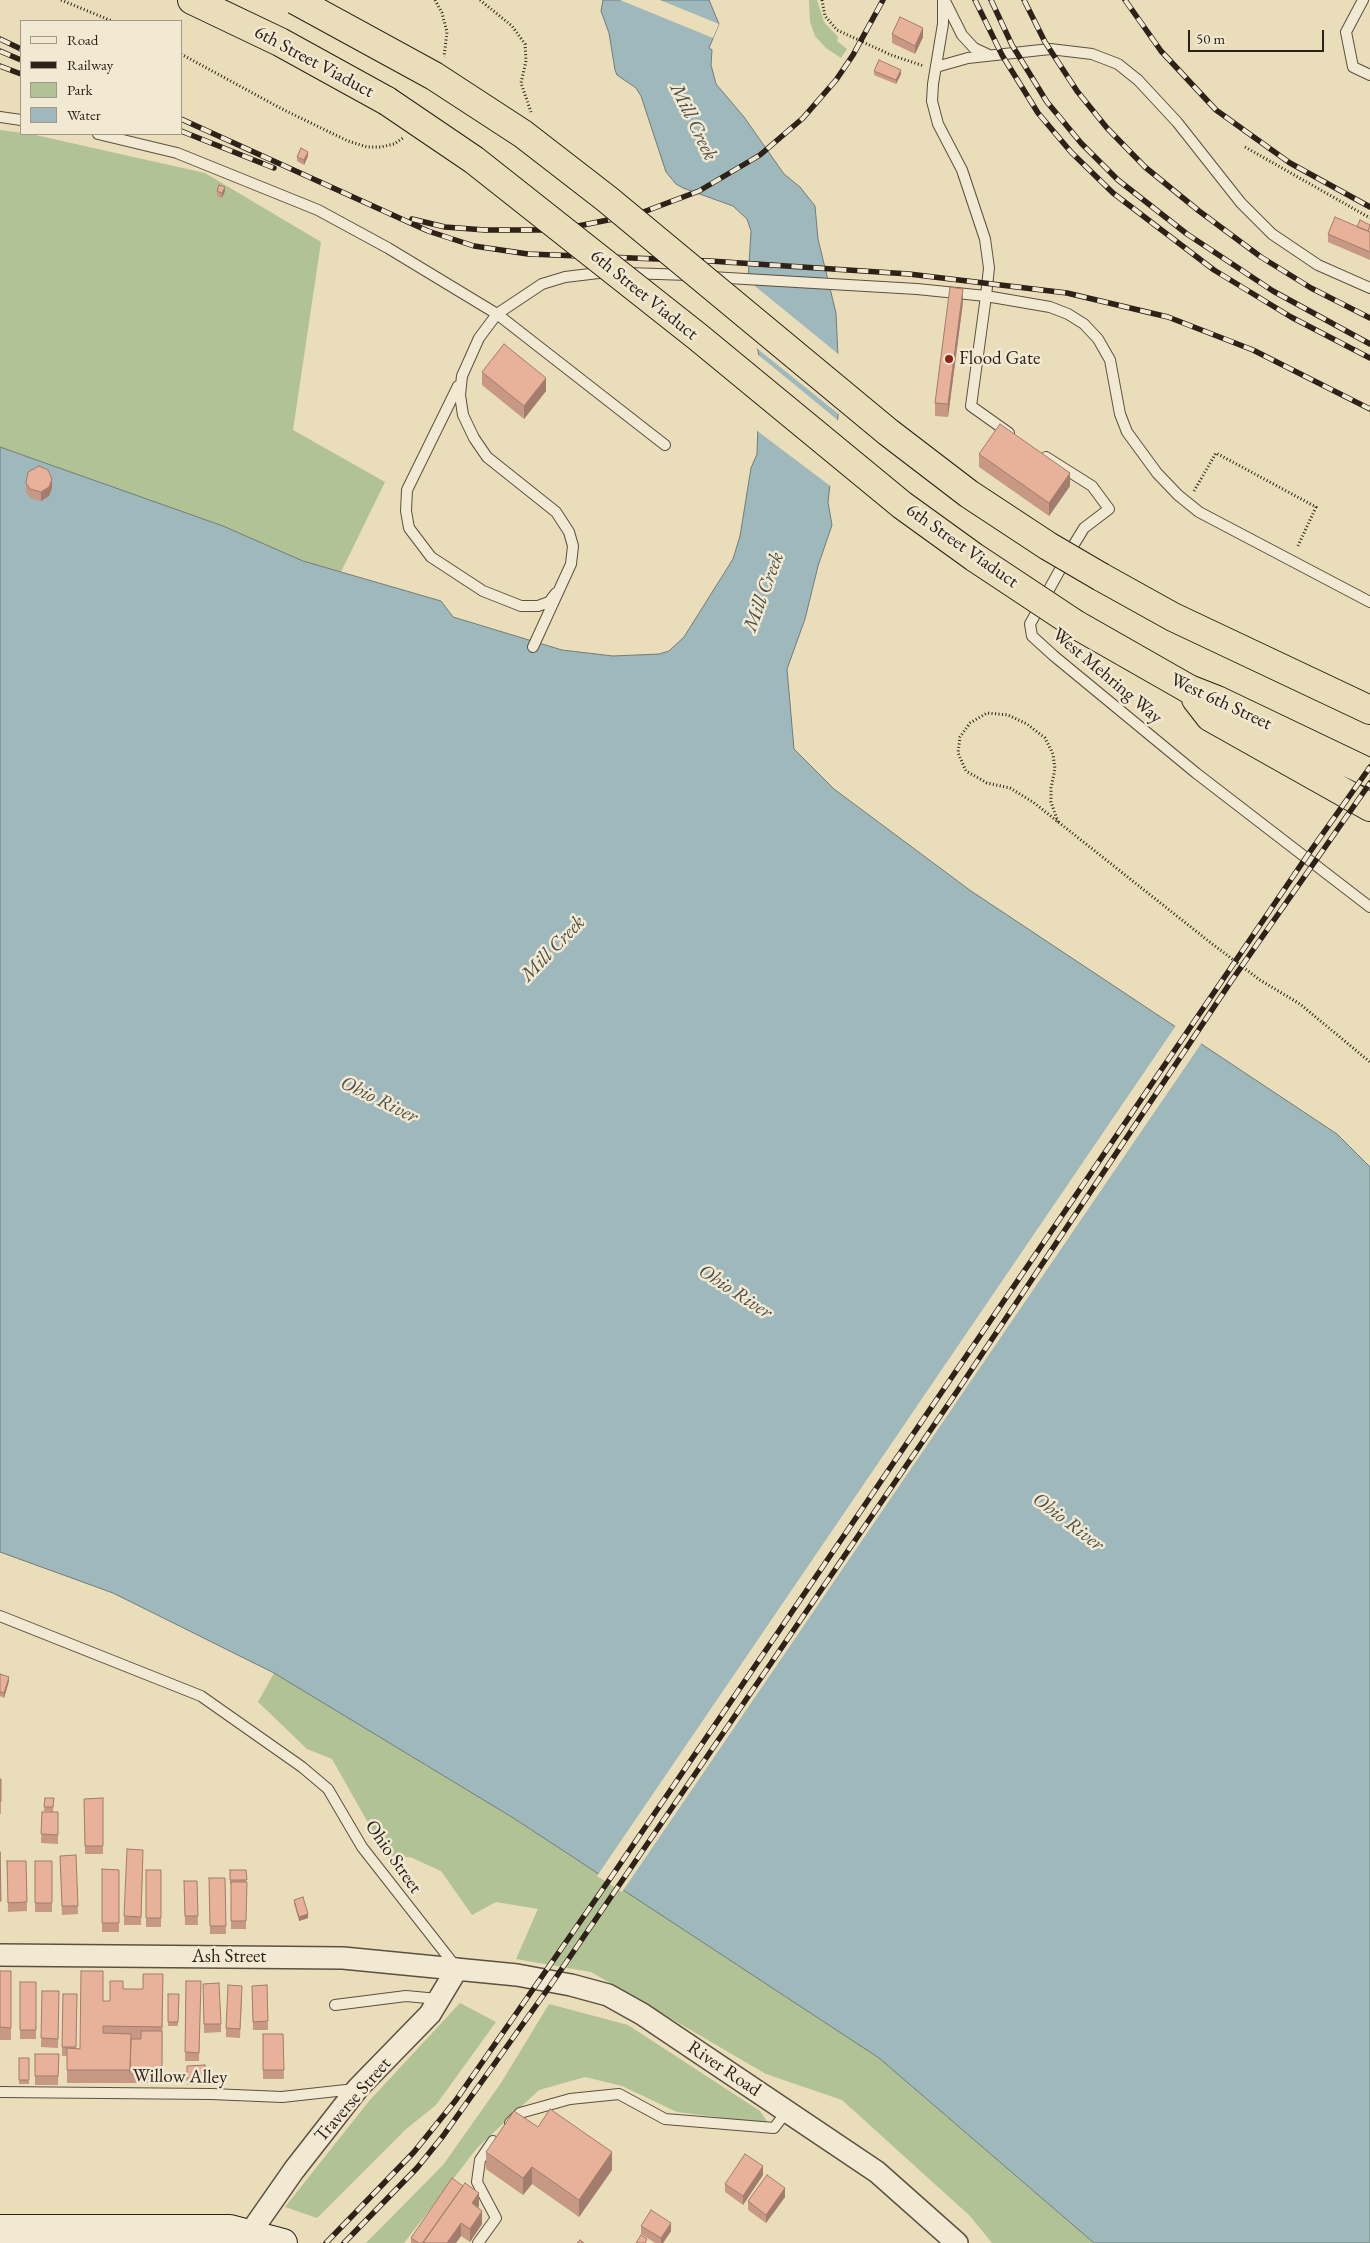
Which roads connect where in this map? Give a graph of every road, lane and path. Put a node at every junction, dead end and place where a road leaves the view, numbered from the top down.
1 (61, 0) edge
2 (192, 0) edge
3 (296, 0) edge
4 (480, 0) edge
5 (822, 0) edge
6 (944, 0) edge
7 (1363, 0) edge
8 (110, 20) edge
9 (992, 56) junction
10 (936, 67) junction
11 (1370, 75) edge
12 (521, 84) dead end
13 (0, 117) edge
14 (20, 120) edge
15 (102, 135) edge
16 (1245, 147) dead end
17 (1370, 218) edge
18 (1370, 288) edge
19 (986, 296) junction
20 (497, 314) junction
21 (462, 378) junction
22 (1015, 437) edge
23 (665, 445) dead end
24 (1039, 452) edge
25 (1188, 503) junction
26 (1291, 560) junction
27 (563, 584) junction
28 (1370, 602) edge
29 (1075, 624) joint
30 (533, 647) dead end
31 (1189, 690) junction
32 (1370, 710) edge
33 (1370, 773) edge
34 (1370, 806) edge
35 (1058, 822) junction
36 (1370, 907) edge
37 (1370, 1062) edge
38 (0, 1616) edge
39 (0, 1956) edge
40 (457, 1968) junction
41 (438, 2000) junction
42 (335, 2005) dead end
43 (358, 2088) junction
44 (0, 2092) edge
45 (787, 2111) junction
46 (0, 2228) edge
47 (250, 2232) junction
48 (50, 2236) edge
49 (282, 2243) edge
50 (478, 2243) edge
51 (957, 2243) edge

1 - 8 path
2 - 29 highway, 6th Street Viaduct, bridge
3 - 32 highway, bridge
4 - 12 path
5 - 10 path
6 - 9 lane
6 - 10 lane
7 - 11 lane
9 - 10 lane
9 - 18 lane
10 - 19 lane
13 - 14 lane
15 - 20 lane
16 - 17 path
19 - 20 lane
19 - 22 lane
19 - 25 lane
20 - 21 lane
20 - 23 lane
21 - 27 lane
21 - 27 lane
24 - 36 lane, West Mehring Way
25 - 26 lane
25 - 26 path
26 - 28 lane
27 - 30 lane
29 - 31 highway, West 6th Street
31 - 33 highway, West 6th Street
31 - 34 highway
35 - 35 path
35 - 37 path
38 - 40 lane, Ohio Street
39 - 40 street, Ash Street
40 - 41 street, Traverse Street
40 - 45 street, River Road
41 - 42 lane
41 - 43 street, Traverse Street
43 - 44 lane, Willow Alley
43 - 47 street, Traverse Street
45 - 50 lane
45 - 51 street, River Road
46 - 48 main road
47 - 48 main road
47 - 49 main road

